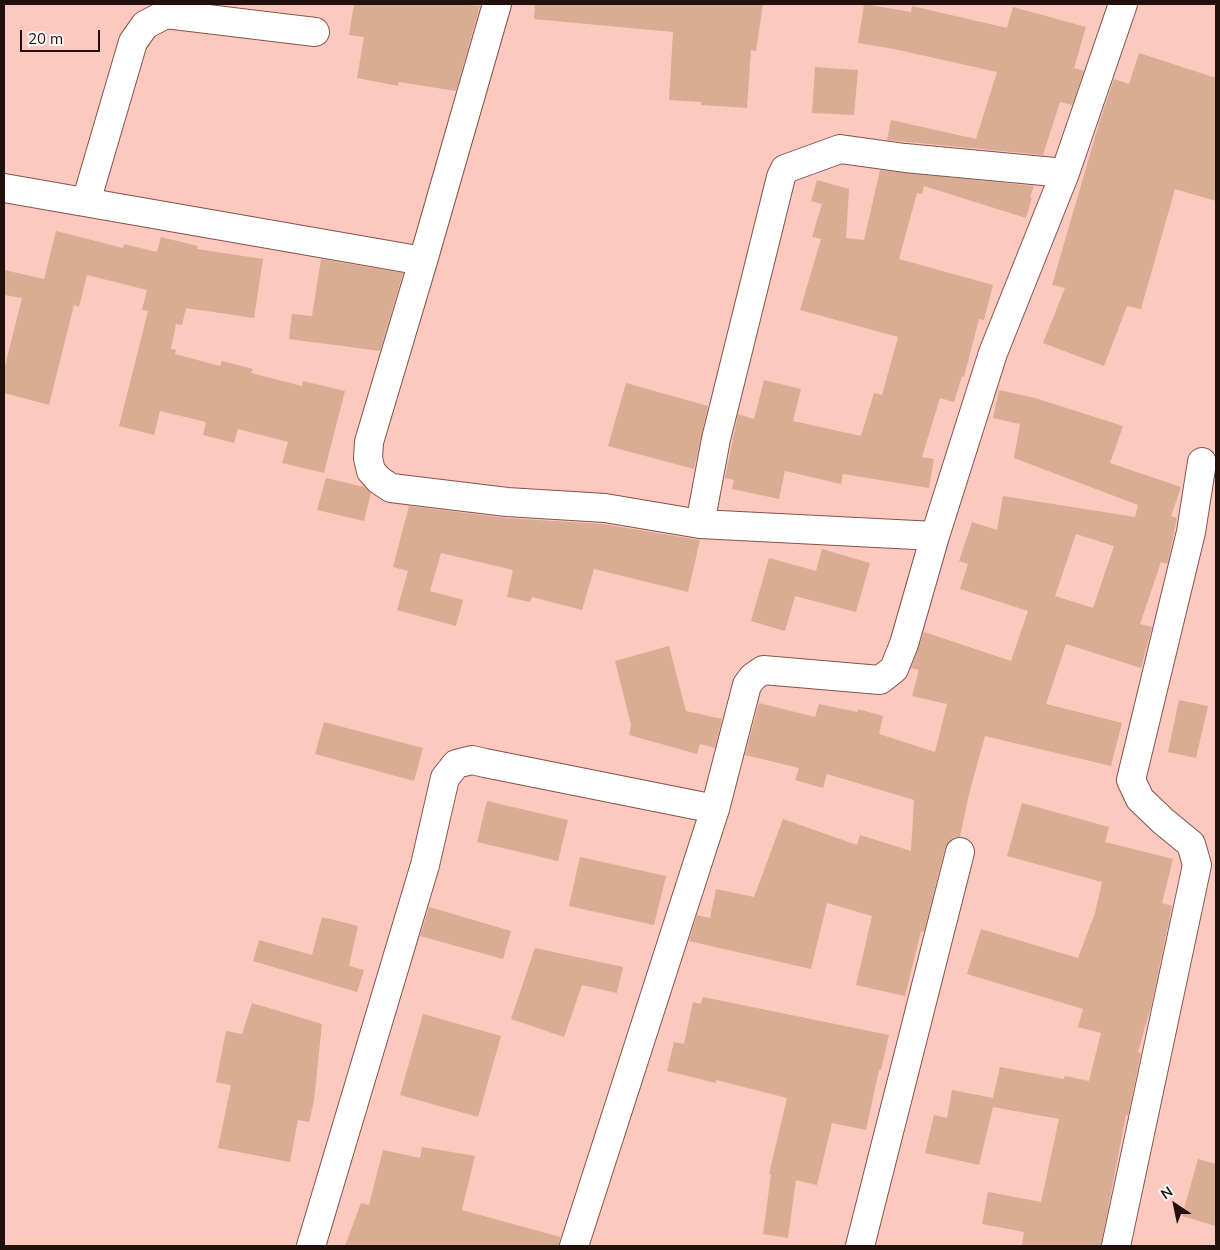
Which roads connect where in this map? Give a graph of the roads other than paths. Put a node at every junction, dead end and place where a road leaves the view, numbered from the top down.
1 (497, 4) edge
2 (1123, 4) edge
3 (315, 32) dead end
4 (1065, 173) junction
5 (4, 188) edge
6 (86, 202) junction
7 (423, 261) junction
8 (1202, 462) dead end
9 (700, 524) junction
10 (935, 536) junction
11 (715, 809) junction
12 (960, 852) dead end
13 (311, 1246) edge
14 (574, 1246) edge
15 (860, 1246) edge
16 (1116, 1246) edge

1 - 7 street
2 - 4 street
3 - 6 street
4 - 9 street
4 - 10 street
5 - 6 street
6 - 7 street
7 - 9 street
8 - 16 street
9 - 10 street
10 - 11 street
11 - 13 street
11 - 14 street
12 - 15 street

